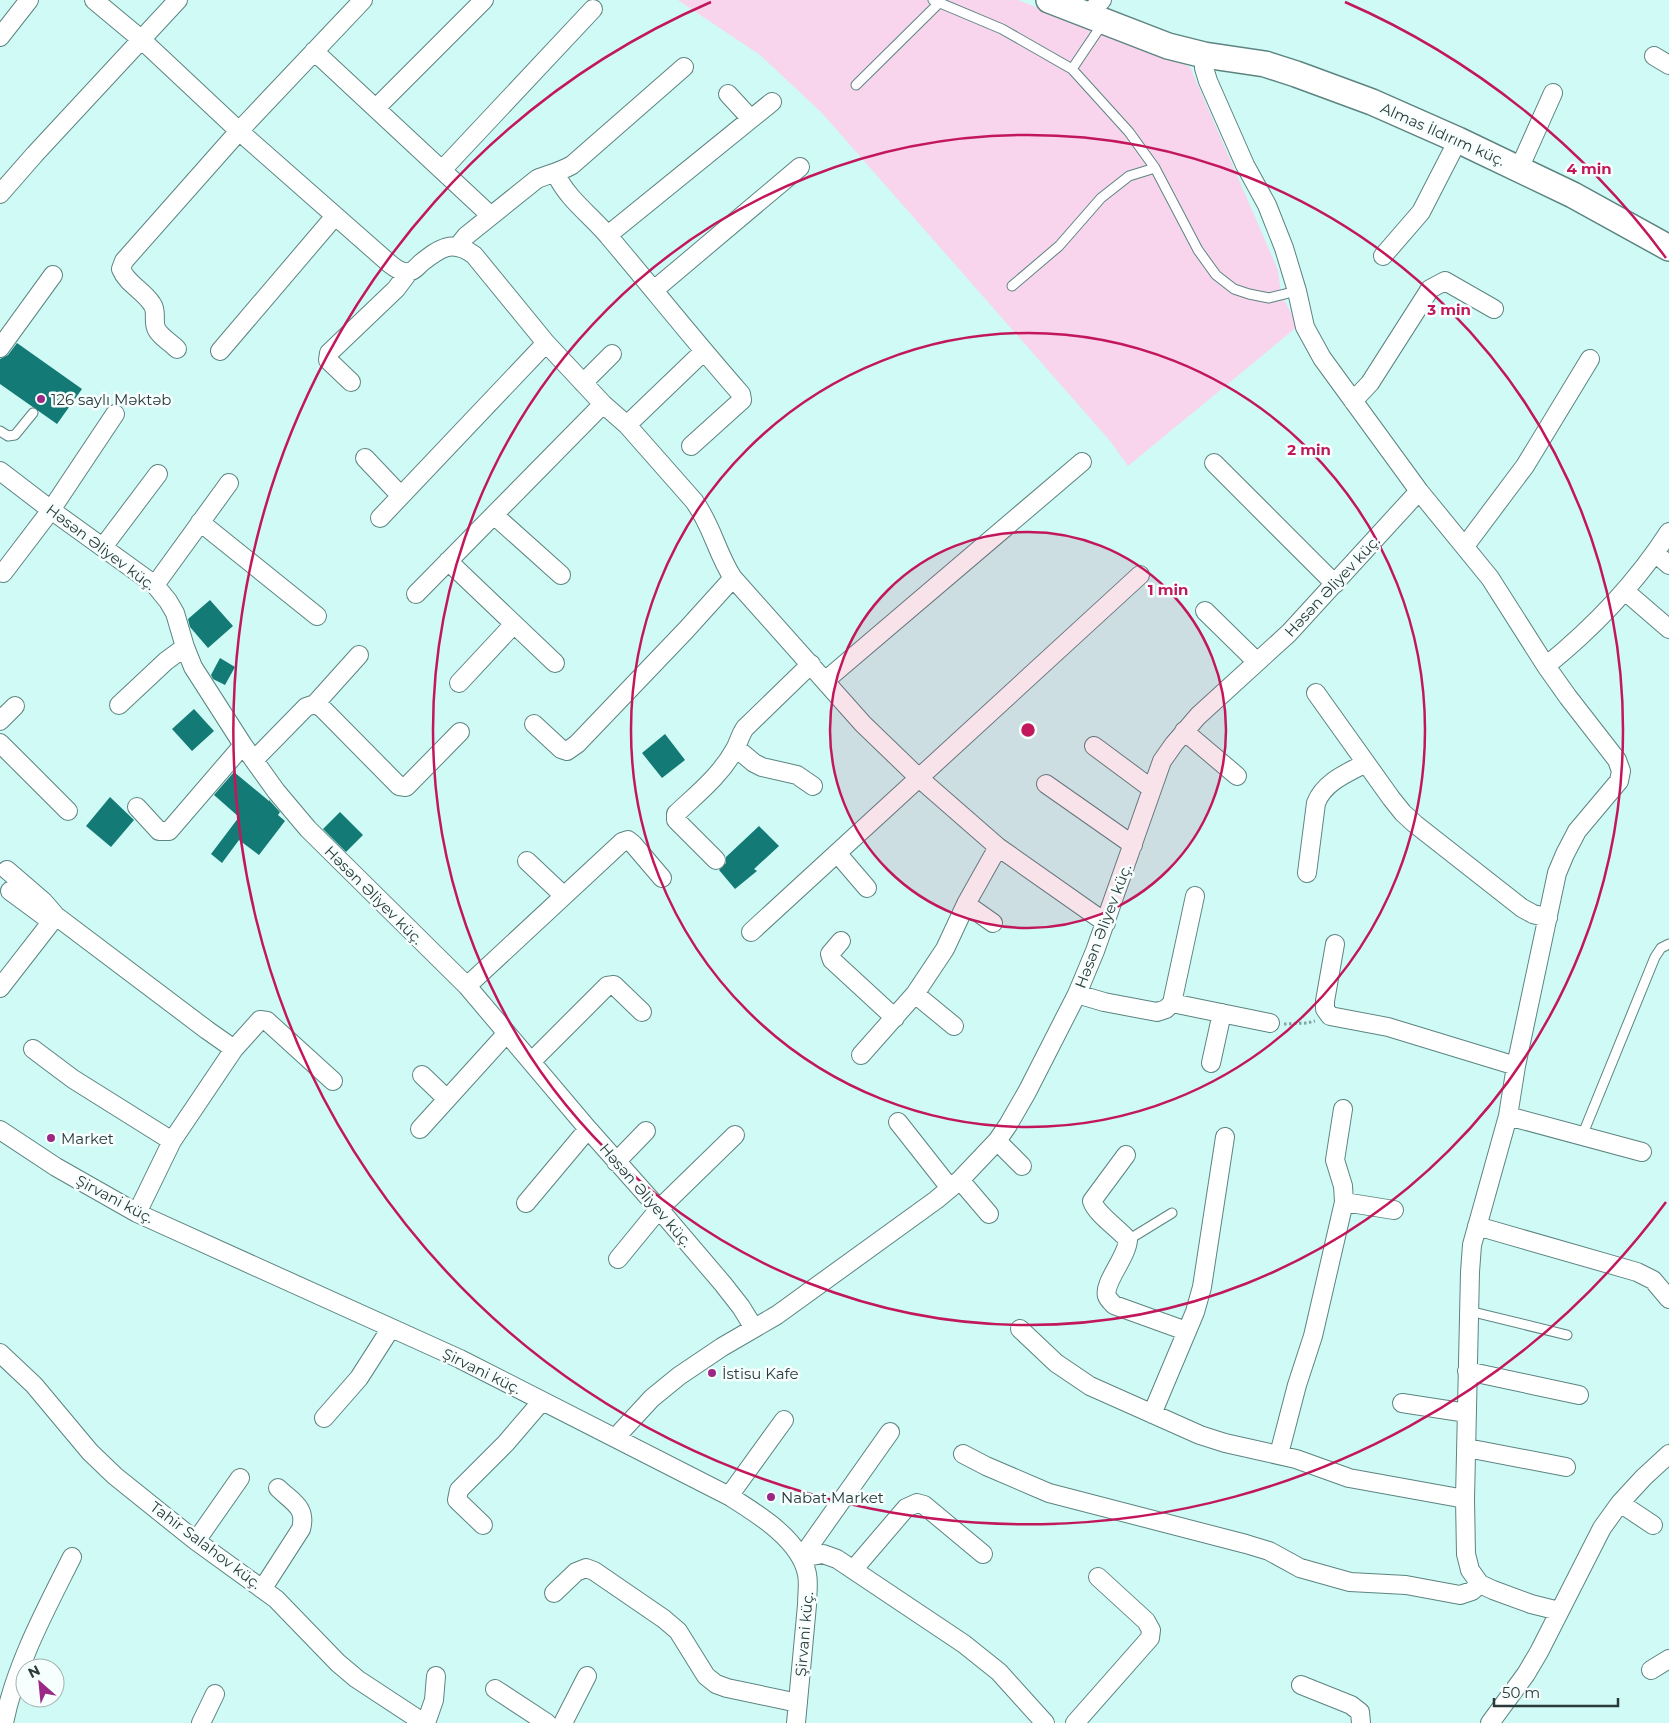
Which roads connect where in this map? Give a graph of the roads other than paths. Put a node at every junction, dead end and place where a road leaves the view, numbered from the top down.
1 (29, 0) edge
2 (94, 0) edge
3 (178, 0) edge
4 (363, 0) edge
5 (484, 0) edge
6 (1049, 0) edge
7 (936, 1) edge
8 (593, 9) dead end
9 (1098, 12) edge
10 (0, 36) edge
11 (142, 40) junction
12 (314, 51) junction
13 (1204, 55) junction
14 (684, 67) dead end
15 (1072, 69) junction
16 (856, 85) dead end
17 (1554, 93) dead end
18 (728, 94) dead end
19 (772, 102) dead end
20 (376, 108) junction
21 (750, 119) junction
22 (239, 130) junction
23 (1458, 140) junction
24 (800, 166) dead end
25 (1155, 168) junction
26 (1519, 169) junction
27 (442, 170) junction
28 (556, 174) junction
29 (0, 194) edge
30 (490, 215) junction
31 (335, 216) junction
32 (608, 235) junction
33 (458, 246) junction
34 (1669, 248) edge
35 (1383, 256) dead end
36 (408, 272) junction
37 (54, 275) dead end
38 (1012, 286) dead end
39 (654, 290) junction
40 (1297, 291) junction
41 (1494, 309) dead end
42 (546, 342) junction
43 (0, 348) edge
44 (177, 348) dead end
45 (220, 351) dead end
46 (704, 352) junction
47 (612, 354) dead end
48 (1590, 358) dead end
49 (351, 382) dead end
50 (583, 383) junction
51 (1353, 401) junction
52 (603, 404) junction
53 (33, 413) dead end
54 (115, 414) dead end
55 (626, 425) junction
56 (0, 430) edge
57 (691, 446) dead end
58 (365, 458) dead end
59 (1082, 462) dead end
60 (1214, 463) dead end
61 (0, 471) edge
62 (158, 474) dead end
63 (229, 483) dead end
64 (1419, 491) junction
65 (401, 496) junction
66 (51, 510) junction
67 (494, 515) junction
68 (380, 518) dead end
69 (200, 522) junction
70 (1669, 532) edge
71 (1464, 546) junction
72 (103, 547) junction
73 (1656, 554) junction
74 (448, 561) junction
75 (1669, 565) edge
76 (3, 573) dead end
77 (560, 576) dead end
78 (1140, 576) dead end
79 (733, 578) junction
80 (1335, 584) junction
81 (155, 585) junction
82 (1625, 591) junction
83 (416, 594) dead end
84 (1205, 611) dead end
85 (318, 616) dead end
86 (514, 624) junction
87 (1669, 629) edge
88 (185, 647) junction
89 (359, 655) dead end
90 (1257, 662) junction
91 (555, 663) dead end
92 (810, 664) junction
93 (1546, 666) junction
94 (826, 680) junction
95 (459, 683) dead end
96 (1316, 693) dead end
97 (315, 704) junction
98 (119, 705) dead end
99 (15, 706) dead end
100 (0, 721) edge
101 (534, 724) dead end
102 (1184, 731) junction
103 (460, 732) dead end
104 (0, 743) edge
105 (243, 745) junction
106 (1094, 746) dead end
107 (736, 748) junction
108 (254, 760) junction
109 (1366, 762) junction
110 (1237, 776) dead end
111 (919, 778) junction
112 (1046, 784) dead end
113 (812, 786) dead end
114 (1152, 789) junction
115 (137, 807) dead end
116 (68, 811) dead end
117 (1133, 845) junction
118 (998, 847) junction
119 (837, 853) junction
120 (716, 860) dead end
121 (527, 862) dead end
122 (7, 870) dead end
123 (1307, 873) dead end
124 (662, 878) dead end
125 (867, 888) dead end
126 (10, 891) dead end
127 (563, 895) junction
128 (1195, 896) dead end
129 (966, 904) junction
130 (1548, 918) junction
131 (54, 919) junction
132 (993, 923) dead end
133 (1106, 923) junction
134 (751, 932) dead end
135 (841, 941) dead end
136 (1335, 944) dead end
137 (1669, 944) edge
138 (467, 986) junction
139 (0, 988) edge
140 (915, 994) junction
141 (1077, 994) junction
142 (1172, 1002) junction
143 (642, 1012) dead end
144 (1222, 1013) junction
145 (895, 1018) junction
146 (1270, 1023) road end
147 (954, 1026) dead end
148 (507, 1033) junction
149 (33, 1049) dead end
150 (234, 1049) junction
151 (861, 1055) dead end
152 (532, 1061) junction
153 (1211, 1063) dead end
154 (1516, 1066) junction
155 (422, 1075) dead end
156 (333, 1081) dead end
157 (447, 1099) junction
158 (1344, 1109) dead end
159 (1508, 1116) junction
160 (898, 1122) dead end
161 (420, 1129) dead end
162 (588, 1129) junction
163 (0, 1130) edge
164 (646, 1131) dead end
165 (735, 1135) dead end
166 (1582, 1136) junction
167 (1225, 1137) dead end
168 (997, 1141) junction
169 (172, 1142) junction
170 (1642, 1152) dead end
171 (1126, 1155) dead end
172 (616, 1162) junction
173 (1022, 1166) dead end
174 (955, 1184) junction
175 (1344, 1202) junction
176 (526, 1203) dead end
177 (659, 1209) junction
178 (1394, 1210) dead end
179 (137, 1213) junction
180 (1172, 1213) dead end
181 (989, 1214) dead end
182 (1477, 1226) junction
183 (1128, 1240) junction
184 (618, 1259) dead end
185 (1669, 1299) edge
186 (1469, 1311) junction
187 (391, 1328) junction
188 (754, 1328) junction
189 (1020, 1329) dead end
190 (1186, 1331) junction
191 (1567, 1335) dead end
192 (2, 1359) edge
193 (1468, 1371) junction
194 (1579, 1395) dead end
195 (542, 1401) junction
196 (1402, 1403) dead end
197 (1467, 1413) junction
198 (1152, 1414) junction
199 (324, 1418) dead end
200 (784, 1420) dead end
201 (890, 1432) dead end
202 (616, 1438) junction
203 (1467, 1448) junction
204 (963, 1454) dead end
205 (1278, 1454) junction
206 (1669, 1454) edge
207 (1566, 1467) dead end
208 (240, 1478) dead end
209 (278, 1488) dead end
210 (729, 1496) junction
211 (1466, 1499) junction
212 (1620, 1503) junction
213 (483, 1525) dead end
214 (1654, 1525) dead end
215 (196, 1540) junction
216 (983, 1554) dead end
217 (72, 1557) dead end
218 (801, 1558) junction
219 (853, 1570) junction
220 (1098, 1576) dead end
221 (1480, 1584) junction
222 (263, 1588) junction
223 (554, 1593) dead end
224 (1559, 1611) junction
225 (1669, 1659) edge
226 (1651, 1670) dead end
227 (436, 1676) dead end
228 (587, 1676) dead end
229 (1301, 1685) dead end
230 (494, 1689) dead end
231 (215, 1694) dead end
232 (798, 1703) junction
233 (4, 1723) edge
234 (201, 1723) edge
235 (425, 1723) edge
236 (547, 1723) edge
237 (562, 1723) edge
238 (796, 1723) edge
239 (1045, 1723) edge
240 (1075, 1723) edge
241 (1361, 1723) edge
242 (1490, 1723) edge

1 - 10 street
2 - 11 street
3 - 11 street
4 - 12 street
5 - 20 street
6 - 9 street, Almas İldırım küç.
7 - 15 lane
7 - 16 lane
8 - 27 street
9 - 13 street, Almas İldırım küç.
9 - 15 lane
11 - 22 street
11 - 29 street
12 - 20 street
12 - 22 street
13 - 23 street, Almas İldırım küç.
13 - 40 street
14 - 28 street
15 - 25 lane
17 - 26 street
18 - 21 street
19 - 21 street
20 - 27 street
21 - 32 street
22 - 31 street
22 - 44 street
23 - 26 street, Almas İldırım küç.
23 - 35 street
24 - 39 street
25 - 38 lane
25 - 40 lane
26 - 34 street, Almas İldırım küç.
27 - 30 street
28 - 30 street
28 - 32 street
30 - 33 street
31 - 36 street
31 - 45 street
32 - 39 street
33 - 36 street
33 - 42 street
36 - 49 street
37 - 43 street
39 - 46 street
40 - 51 street
41 - 51 street
42 - 50 street
42 - 65 street
46 - 55 street
46 - 57 street
47 - 50 street
48 - 71 street
50 - 52 street
51 - 64 street
52 - 55 street
52 - 67 street
53 - 56 lane
54 - 66 street
55 - 79 street
58 - 65 street
59 - 94 street
60 - 80 street
61 - 66 street, Həsən Əliyev küç.
62 - 72 street
63 - 69 street
64 - 71 street
64 - 80 street, Həsən Əliyev küç.
65 - 68 street
66 - 72 street, Həsən Əliyev küç.
66 - 76 street
67 - 74 street
67 - 77 street
69 - 81 street
69 - 85 street
70 - 73 street
71 - 93 street
72 - 81 street, Həsən Əliyev küç.
73 - 75 street
73 - 82 street
74 - 83 street
74 - 86 street
78 - 111 street
79 - 92 street
79 - 101 street
80 - 90 street, Həsən Əliyev küç.
81 - 88 street, Həsən Əliyev küç.
82 - 87 street
82 - 93 street
84 - 90 street
86 - 91 street
86 - 95 street
88 - 98 street
88 - 105 street, Həsən Əliyev küç.
89 - 97 street
90 - 102 street, Həsən Əliyev küç.
92 - 94 street
92 - 107 street
93 - 130 street
94 - 111 street
96 - 109 street
97 - 103 street
97 - 108 street
99 - 100 street
102 - 110 street
102 - 114 street, Həsən Əliyev küç.
104 - 116 street
105 - 108 street, Həsən Əliyev küç.
105 - 115 street
106 - 114 street
107 - 113 street
107 - 120 street
108 - 138 street, Həsən Əliyev küç.
109 - 123 street
109 - 130 street
111 - 118 street
111 - 119 street
112 - 117 street
114 - 117 street, Həsən Əliyev küç.
117 - 133 street, Həsən Əliyev küç.
118 - 129 street
118 - 133 street
119 - 125 street
119 - 134 street
121 - 127 street
122 - 131 street
124 - 127 street
126 - 131 street
127 - 138 street
128 - 142 street
129 - 132 street
129 - 140 street
130 - 154 street
131 - 139 street
131 - 150 street
133 - 141 street, Həsən Əliyev küç.
135 - 145 street
136 - 154 street
137 - 166 lane
138 - 148 street, Həsən Əliyev küç.
140 - 145 street
140 - 147 street
141 - 142 street
141 - 168 street, Həsən Əliyev küç.
142 - 144 street
143 - 152 street
144 - 146 street
144 - 153 street
145 - 151 street
148 - 152 street, Həsən Əliyev küç.
148 - 157 street
149 - 169 street
150 - 156 street
150 - 169 street
152 - 162 street, Həsən Əliyev küç.
154 - 159 street
155 - 157 street
157 - 161 street
158 - 175 street
159 - 166 street
159 - 182 street
160 - 174 street
162 - 172 street, Həsən Əliyev küç.
162 - 176 street
163 - 179 street, Şirvani küç.
164 - 172 street
165 - 177 street
166 - 170 street
167 - 190 street
168 - 173 street
168 - 174 street, Həsən Əliyev küç.
169 - 179 street
171 - 183 street
172 - 177 street, Həsən Əliyev küç.
174 - 181 street
174 - 188 street, Həsən Əliyev küç.
175 - 178 street
175 - 205 street
177 - 184 street
177 - 188 street, Həsən Əliyev küç.
179 - 187 street, Şirvani küç.
180 - 183 lane
182 - 185 street
182 - 186 street
183 - 190 street
186 - 191 lane
186 - 193 street
187 - 195 street, Şirvani küç.
187 - 199 street
188 - 202 street, Həsən Əliyev küç.
189 - 198 street
190 - 198 street
192 - 215 street, Tahir Salahov küç.
193 - 194 street
193 - 197 street
195 - 202 street, Şirvani küç.
195 - 213 street
196 - 197 street
197 - 203 street
198 - 205 street
200 - 210 street
201 - 218 street
202 - 210 street, Şirvani küç.
203 - 207 street
203 - 211 street
204 - 221 street
205 - 211 street
206 - 212 street
208 - 215 street
209 - 222 street
210 - 218 street, Şirvani küç.
211 - 221 street
212 - 214 street
212 - 224 street
215 - 222 street, Tahir Salahov küç.
216 - 219 street
217 - 233 street
218 - 219 street
218 - 232 street, Şirvani küç.
219 - 239 street
220 - 240 street
221 - 224 street
222 - 235 street, Tahir Salahov küç.
223 - 232 street
224 - 242 street
225 - 226 street
227 - 235 street
228 - 237 street
229 - 241 street
230 - 236 street
231 - 234 street
232 - 238 street, Şirvani küç.

